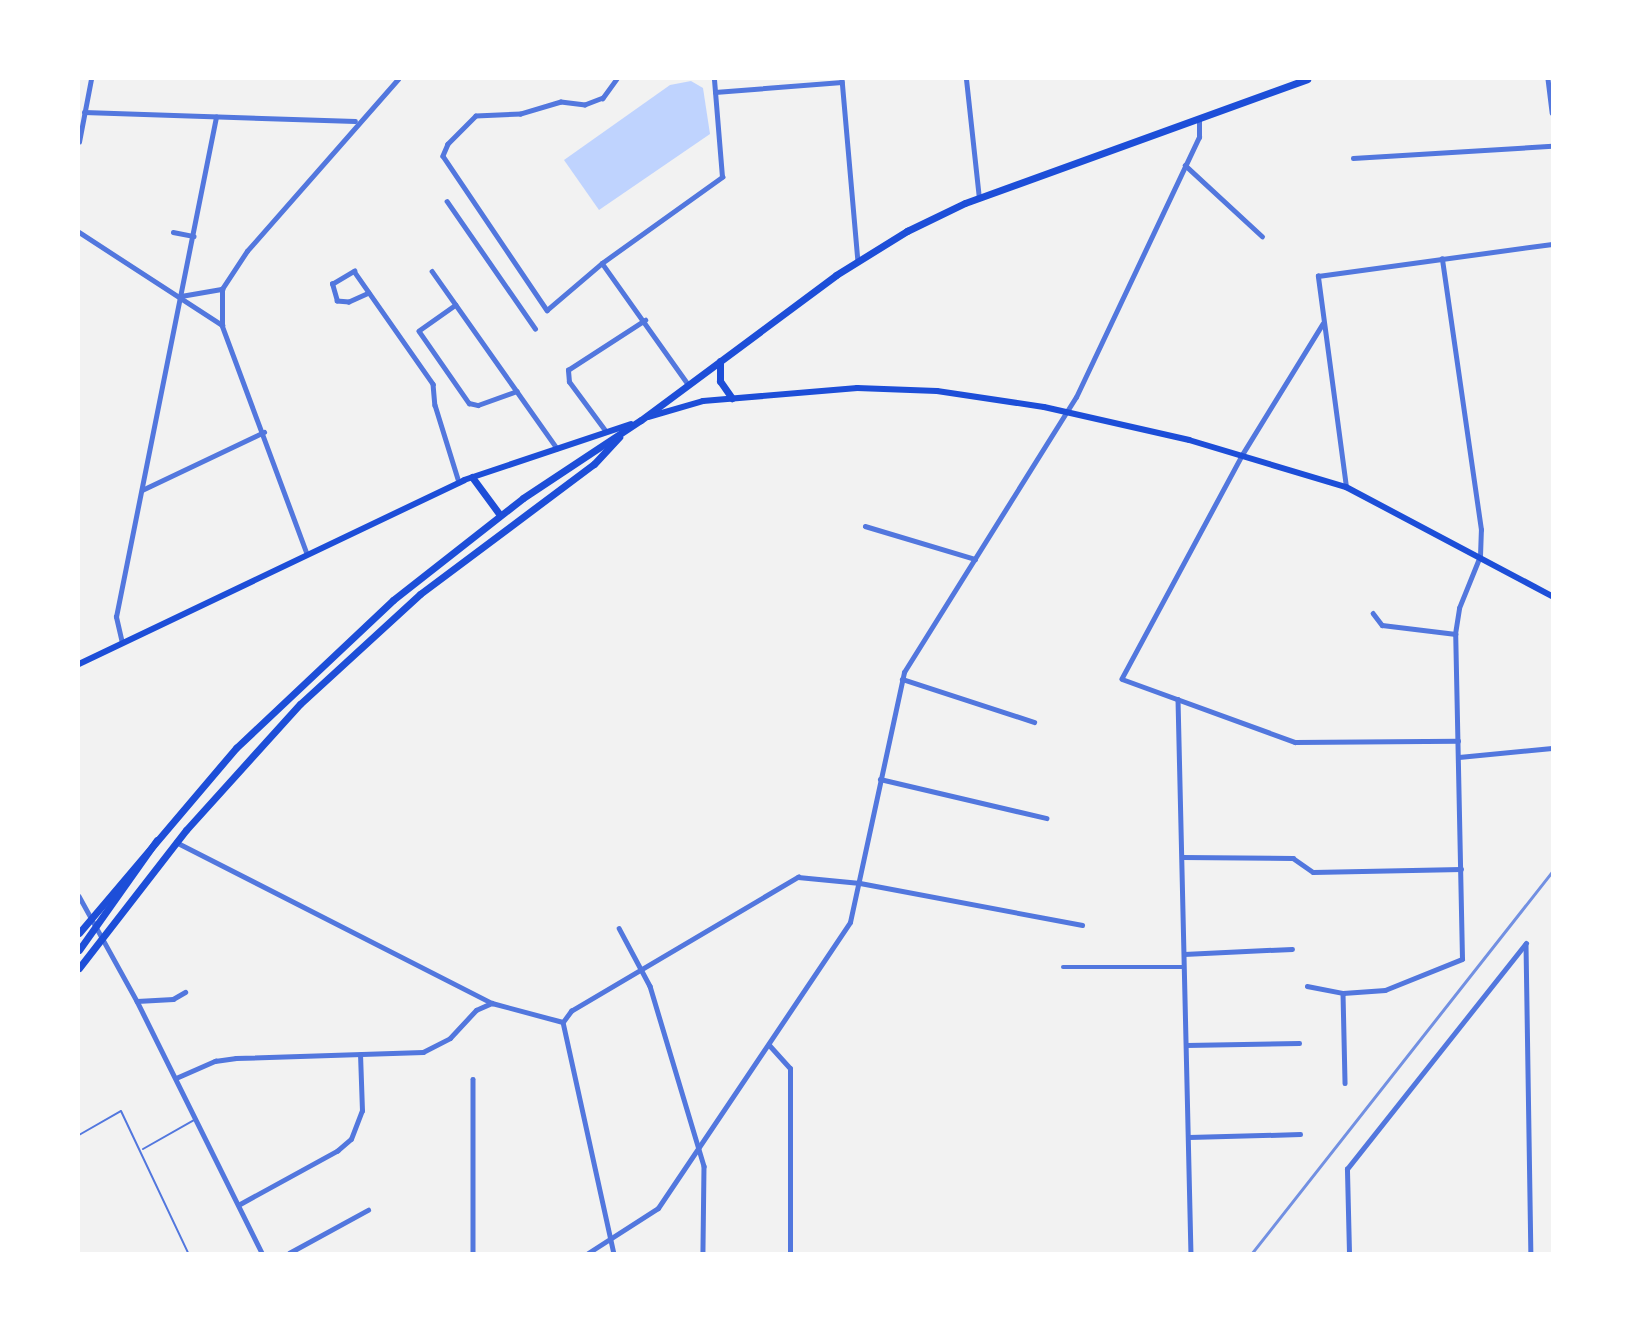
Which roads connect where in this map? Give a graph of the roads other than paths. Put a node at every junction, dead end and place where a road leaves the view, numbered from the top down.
1 (91, 79) edge
2 (398, 79) edge
3 (617, 79) edge
4 (714, 79) edge
5 (966, 79) edge
6 (1307, 79) edge
7 (1548, 79) edge
8 (842, 80) edge
9 (715, 92) junction
10 (84, 112) junction
11 (1552, 113) edge
12 (216, 117) junction
13 (1199, 118) junction
14 (356, 121) junction
15 (79, 142) edge
16 (1552, 146) edge
17 (1353, 158) dead end
18 (1185, 165) junction
19 (979, 198) junction
20 (447, 201) dead end
21 (79, 232) edge
22 (173, 232) dead end
23 (194, 236) junction
24 (1262, 236) dead end
25 (1552, 244) edge
26 (1441, 259) junction
27 (858, 261) junction
28 (602, 263) junction
29 (432, 271) dead end
30 (222, 289) junction
31 (369, 293) junction
32 (180, 297) junction
33 (456, 305) junction
34 (645, 320) junction
35 (1323, 324) junction
36 (222, 325) junction
37 (534, 328) dead end
38 (720, 361) junction
39 (688, 385) junction
40 (517, 391) junction
41 (732, 398) junction
42 (1067, 411) junction
43 (641, 420) junction
44 (264, 432) junction
45 (624, 432) junction
46 (606, 433) junction
47 (558, 449) junction
48 (1242, 454) junction
49 (472, 477) junction
50 (459, 482) junction
51 (1346, 487) junction
52 (142, 490) junction
53 (500, 515) junction
54 (865, 526) dead end
55 (307, 554) junction
56 (1480, 556) junction
57 (976, 559) junction
58 (1552, 596) edge
59 (1373, 613) dead end
60 (1455, 634) junction
61 (122, 643) junction
62 (79, 664) edge
63 (902, 679) junction
64 (1178, 699) junction
65 (1034, 722) dead end
66 (1458, 741) junction
67 (1552, 748) edge
68 (1459, 757) junction
69 (879, 779) junction
70 (1046, 818) dead end
71 (162, 830) junction
72 (176, 842) junction
73 (1182, 858) junction
74 (1461, 869) junction
75 (860, 884) junction
76 (79, 896) edge
77 (91, 918) junction
78 (1082, 925) dead end
79 (96, 928) junction
80 (618, 928) dead end
81 (79, 933) edge
82 (102, 937) junction
83 (1292, 949) dead end
84 (79, 950) edge
85 (1184, 954) junction
86 (1063, 967) dead end
87 (1184, 967) junction
88 (79, 968) edge
89 (641, 968) junction
90 (1307, 986) dead end
91 (185, 992) dead end
92 (1343, 993) junction
93 (137, 1000) junction
94 (492, 1003) junction
95 (563, 1022) junction
96 (1299, 1043) dead end
97 (769, 1045) junction
98 (1186, 1045) junction
99 (360, 1055) junction
100 (176, 1078) junction
101 (473, 1079) dead end
102 (1345, 1083) dead end
103 (196, 1119) junction
104 (1300, 1134) dead end
105 (79, 1135) edge
106 (1189, 1137) junction
107 (142, 1149) junction
108 (699, 1149) junction
109 (240, 1204) junction
110 (368, 1210) dead end
111 (612, 1239) junction
112 (188, 1253) edge
113 (262, 1253) edge
114 (289, 1253) edge
115 (473, 1253) edge
116 (588, 1253) edge
117 (614, 1253) edge
118 (703, 1253) edge
119 (790, 1253) edge
120 (1191, 1253) edge
121 (1349, 1253) edge
122 (1531, 1253) edge

1 - 10 street
2 - 14 street
3 - 28 street
4 - 9 street
5 - 19 street
6 - 13 main road
7 - 11 street
8 - 9 street
8 - 27 street
9 - 28 street
10 - 12 street
10 - 15 street
12 - 14 street
12 - 23 street
13 - 18 street
13 - 19 main road
14 - 30 street
16 - 17 street
18 - 24 street
18 - 42 street
19 - 27 main road
20 - 37 street
21 - 32 street
22 - 23 street
23 - 32 street
25 - 26 street
26 - 35 street
26 - 56 street
27 - 38 main road
28 - 34 street
29 - 33 street
30 - 32 street
30 - 36 street
31 - 31 street
31 - 50 street
32 - 36 street
32 - 52 street
33 - 40 street
33 - 40 street
34 - 39 street
34 - 46 street
35 - 48 street
35 - 51 street
36 - 44 street
38 - 39 main road
38 - 41 main road
39 - 43 main road
40 - 47 street
41 - 42 main road
41 - 43 main road
42 - 48 main road
42 - 57 street
43 - 45 main road
43 - 46 main road
44 - 52 street
44 - 55 street
45 - 53 main road
45 - 72 main road
46 - 47 main road
47 - 49 main road
48 - 51 main road
48 - 64 street
49 - 50 main road
49 - 53 main road
50 - 55 main road
51 - 56 main road
52 - 61 street
53 - 71 main road
54 - 57 street
55 - 61 main road
56 - 58 main road
56 - 60 street
57 - 63 street
59 - 60 street
60 - 66 street
61 - 62 main road
63 - 65 street
63 - 69 street
64 - 66 street
64 - 73 street
66 - 68 street
67 - 68 street
68 - 74 street
69 - 70 street
69 - 75 street
71 - 77 main road
71 - 79 main road
72 - 82 main road
72 - 94 street
73 - 74 street
73 - 85 street
74 - 92 street
75 - 78 street
75 - 89 street
75 - 97 street
76 - 77 street
77 - 79 street
77 - 81 main road
79 - 82 street
79 - 84 main road
80 - 89 street
82 - 88 main road
82 - 93 street
83 - 85 street
85 - 87 street
86 - 87 street
87 - 98 street
89 - 95 street
89 - 108 street
90 - 92 street
91 - 93 street
92 - 102 street
93 - 100 street
94 - 95 street
94 - 99 street
95 - 111 street
96 - 98 street
97 - 108 street
97 - 119 street
98 - 106 street
99 - 100 street
99 - 109 street
100 - 103 street
101 - 115 street
103 - 107 lane
103 - 109 street
104 - 106 street
105 - 107 lane
106 - 120 street
107 - 112 lane
108 - 111 street
108 - 118 street
109 - 113 street
110 - 114 street
111 - 116 street
111 - 117 street
121 - 122 street

